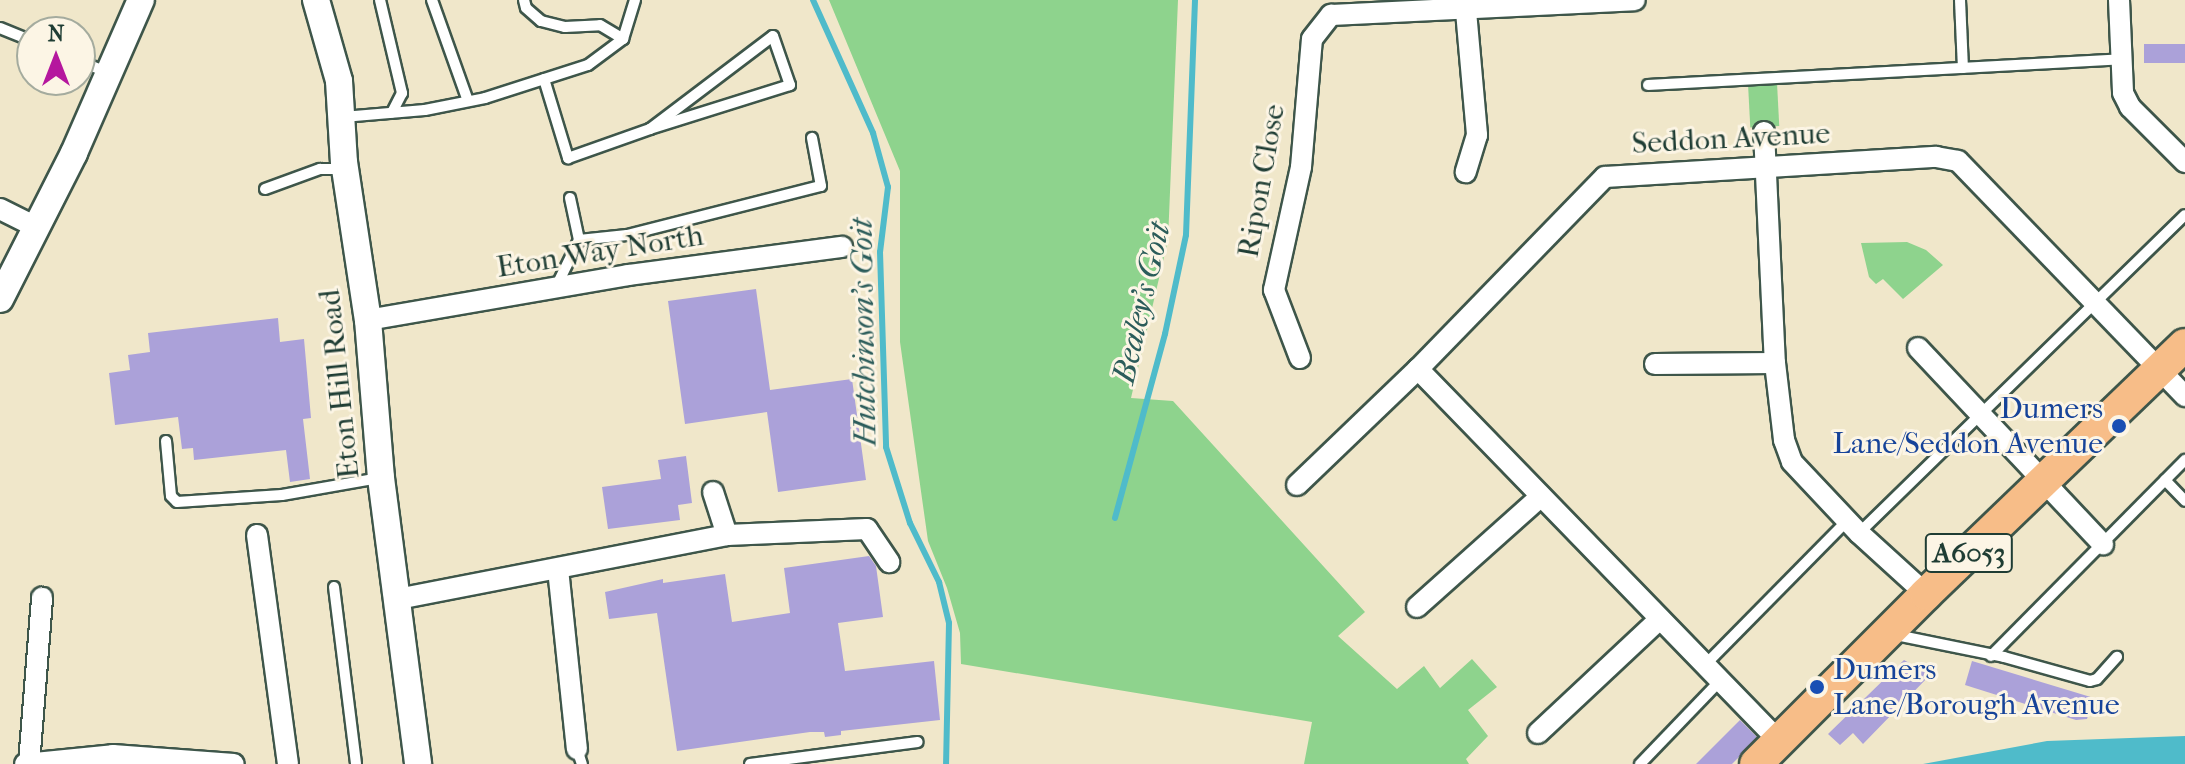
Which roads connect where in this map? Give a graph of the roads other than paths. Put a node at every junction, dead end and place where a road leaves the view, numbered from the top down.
1 (141, 0) edge
2 (316, 0) edge
3 (380, 0) edge
4 (432, 0) edge
5 (524, 0) edge
6 (636, 0) edge
7 (1635, 0) edge
8 (1960, 0) edge
9 (2119, 0) edge
10 (1465, 4) edge
11 (623, 39) junction
12 (2121, 59) junction
13 (96, 68) edge
14 (1963, 68) junction
15 (110, 74) junction
16 (544, 79) junction
17 (1648, 85) dead end
18 (468, 101) junction
19 (392, 113) junction
20 (341, 117) junction
21 (650, 129) junction
22 (1764, 132) dead end
23 (812, 138) dead end
24 (2185, 162) edge
25 (1767, 167) junction
26 (345, 169) junction
27 (1466, 172) dead end
28 (265, 189) dead end
29 (570, 198) dead end
30 (0, 209) edge
31 (2185, 215) edge
32 (38, 228) junction
33 (579, 240) junction
34 (842, 247) dead end
35 (556, 289) junction
36 (0, 299) edge
37 (2095, 302) junction
38 (368, 320) junction
39 (2185, 345) edge
40 (1918, 348) dead end
41 (1300, 358) dead end
42 (1775, 363) junction
43 (1655, 364) dead end
44 (1418, 369) junction
45 (2160, 369) junction
46 (2185, 396) edge
47 (1981, 417) junction
48 (166, 441) dead end
49 (2185, 460) edge
50 (381, 478) junction
51 (2165, 480) junction
52 (2042, 483) junction
53 (1297, 485) dead end
54 (713, 492) dead end
55 (1541, 496) junction
56 (2185, 501) edge
57 (1853, 527) junction
58 (257, 535) dead end
59 (727, 535) junction
60 (2103, 544) junction
61 (889, 562) dead end
62 (558, 569) junction
63 (334, 587) dead end
64 (1926, 594) junction
65 (42, 598) dead end
66 (398, 599) junction
67 (1417, 607) dead end
68 (1660, 619) junction
69 (1890, 634) junction
70 (1991, 656) junction
71 (2117, 657) dead end
72 (1705, 665) junction
73 (1720, 681) junction
74 (1538, 733) dead end
75 (1779, 741) junction
76 (918, 742) dead end
77 (580, 756) edge
78 (112, 759) edge
79 (27, 764) edge
80 (234, 764) edge
81 (288, 764) edge
82 (356, 764) edge
83 (418, 764) edge
84 (750, 764) edge
85 (1640, 764) edge
86 (1756, 764) edge

1 - 15 street
2 - 20 street, Eton Hill Road
3 - 19 lane
4 - 18 lane
5 - 11 lane
6 - 11 lane
7 - 10 street
8 - 14 lane
9 - 12 street
10 - 27 street
10 - 41 street, Ripon Close
11 - 16 lane
12 - 14 lane
12 - 24 street
13 - 15 lane
14 - 17 lane
15 - 32 street
16 - 18 lane
16 - 21 lane
18 - 19 lane
19 - 20 lane
20 - 26 street, Eton Hill Road
21 - 21 lane
22 - 25 street
23 - 33 lane
25 - 37 street, Seddon Avenue
25 - 42 street
25 - 44 street, Seddon Avenue
26 - 28 lane
26 - 38 street, Eton Hill Road
29 - 33 lane
30 - 32 street
31 - 37 lane
32 - 36 street
33 - 35 lane
34 - 35 street, Eton Way North
35 - 38 street, Eton Way North
37 - 45 street, Seddon Avenue
37 - 47 lane
38 - 50 street, Eton Hill Road
39 - 45 main road, A6053
40 - 47 street
42 - 43 street
42 - 57 street
44 - 53 street, Seddon Avenue
44 - 55 street
45 - 46 street, Seddon Avenue
45 - 52 main road, A6053
47 - 52 street
47 - 57 lane
48 - 50 lane
49 - 51 lane
50 - 66 street, Eton Hill Road
51 - 56 lane
51 - 60 lane
52 - 60 street
52 - 64 main road, A6053
54 - 59 street
55 - 67 street
55 - 68 street
57 - 64 street
57 - 72 lane
58 - 81 street
59 - 61 street
59 - 62 street
60 - 70 lane
62 - 66 street
62 - 77 street
63 - 82 lane
64 - 69 main road, A6053
65 - 79 street
66 - 83 street, Eton Hill Road
68 - 72 street
68 - 74 street
69 - 70 lane
69 - 75 main road, A6053
70 - 71 lane
72 - 73 street
73 - 75 street
73 - 85 lane
75 - 86 main road, A6053
76 - 84 lane
78 - 79 street
78 - 80 street

